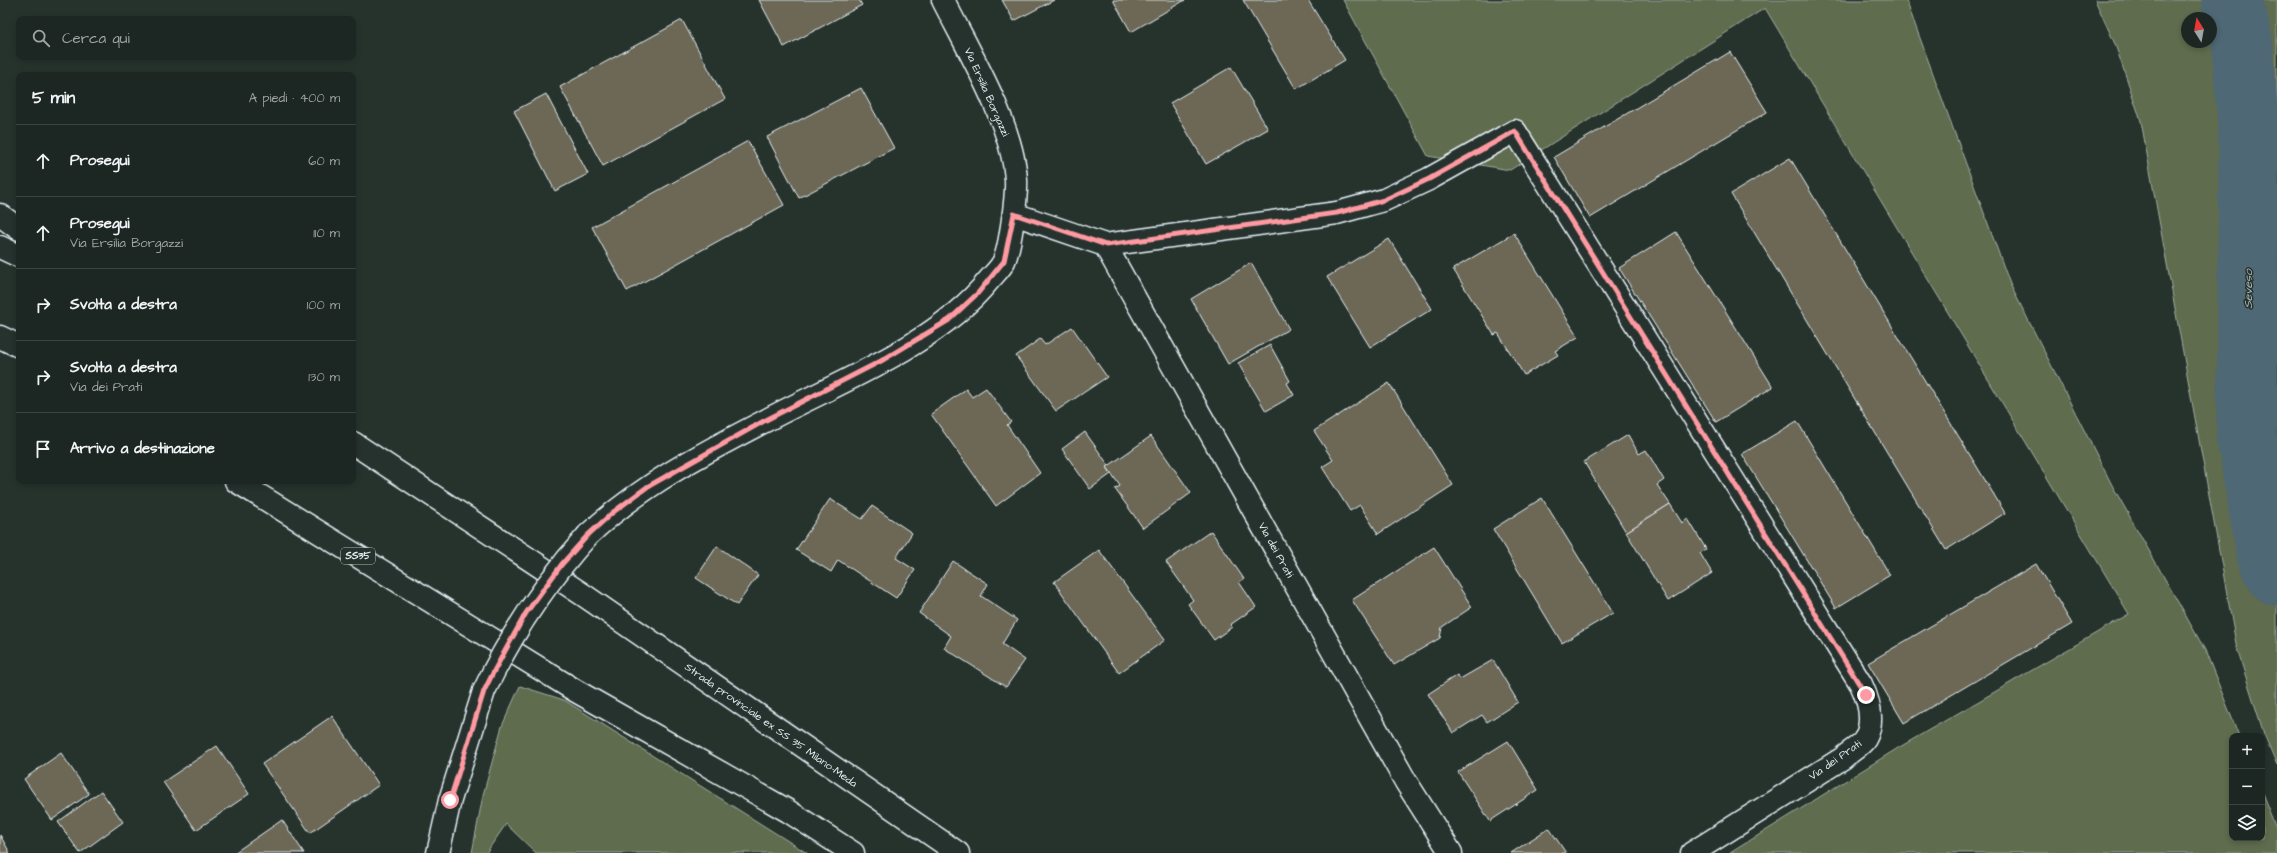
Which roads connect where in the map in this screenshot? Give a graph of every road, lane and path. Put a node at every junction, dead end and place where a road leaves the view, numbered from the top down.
1 (943, 0) edge
2 (1014, 214) junction
3 (0, 215) edge
4 (16, 227) edge
5 (1106, 245) junction
6 (0, 247) edge
7 (16, 255) edge
8 (0, 337) edge
9 (16, 345) edge
10 (356, 445) edge
11 (241, 484) edge
12 (438, 853) edge
13 (853, 853) edge
14 (958, 853) edge
15 (1451, 853) edge
16 (1692, 853) edge

1 - 2 main road, Via Ersilia Borgazzi
2 - 5 main road
2 - 12 main road, Via Ersilia Borgazzi, bridge
3 - 4 main road
5 - 15 main road, Via dei Prati
5 - 16 main road, Via dei Prati
6 - 7 main road
8 - 9 main road
10 - 14 main road, Strada provinciale ex SS 35 Milano-Meda
11 - 13 main road, SS35

